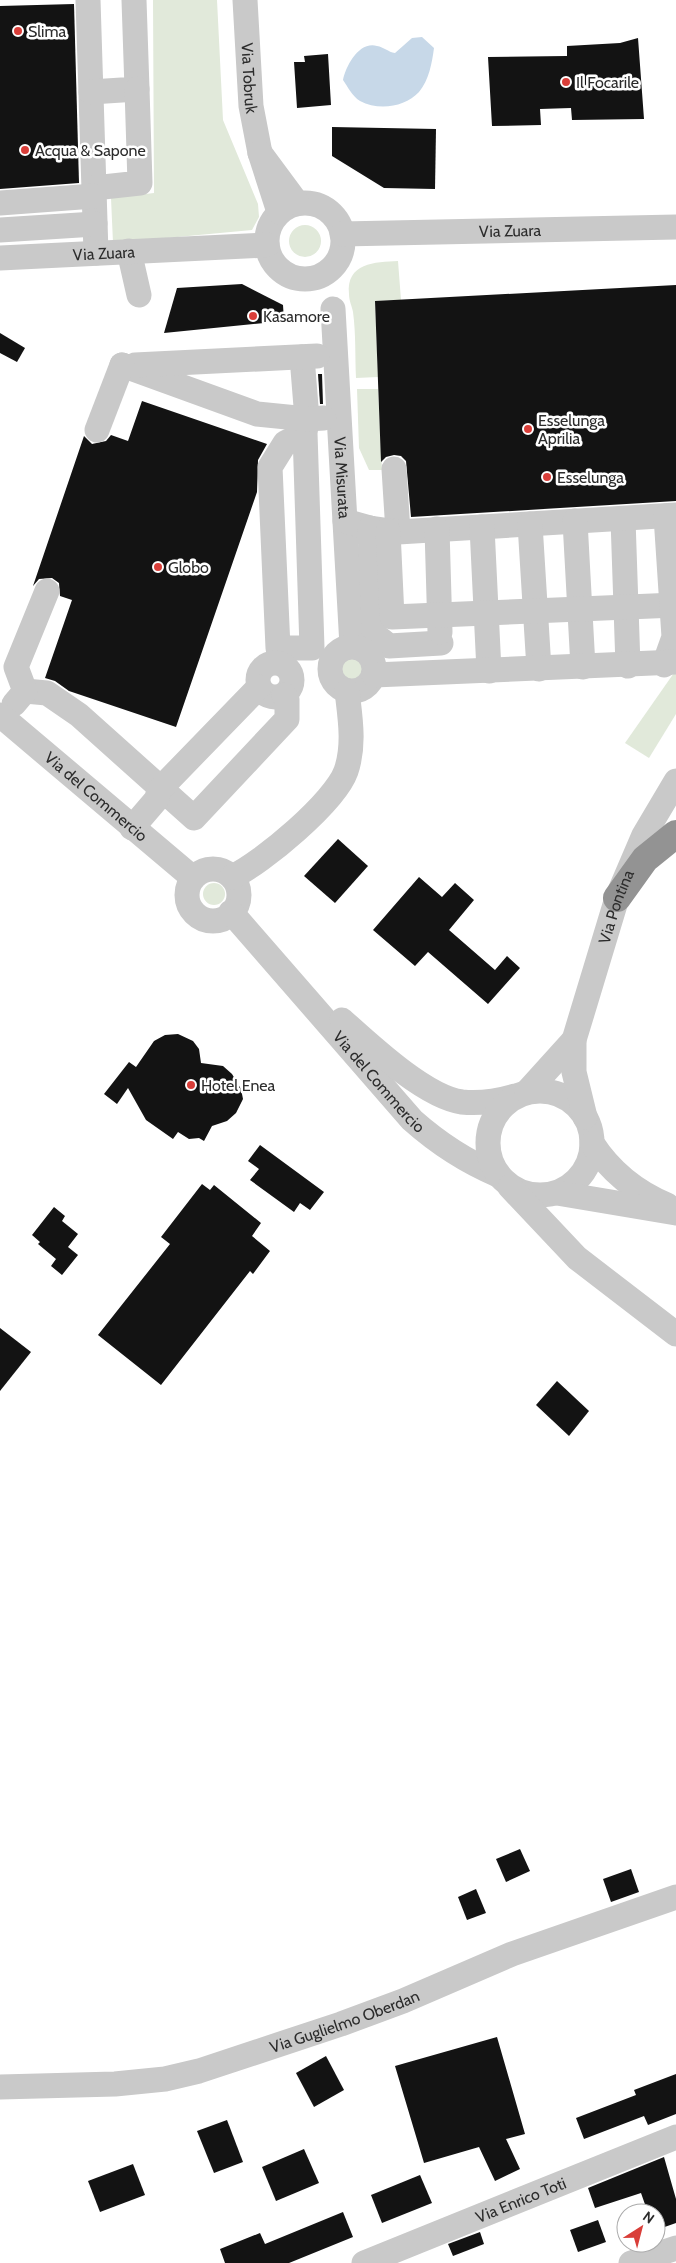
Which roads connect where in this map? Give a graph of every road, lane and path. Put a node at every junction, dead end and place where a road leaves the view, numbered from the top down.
1 (88, 0) edge
2 (134, 0) edge
3 (245, 0) edge
4 (137, 89) junction
5 (91, 92) junction
6 (94, 192) junction
7 (0, 203) edge
8 (288, 207) junction
9 (94, 224) junction
10 (676, 227) edge
11 (0, 230) edge
12 (342, 234) junction
13 (267, 245) junction
14 (129, 252) junction
15 (96, 253) junction
16 (0, 258) edge
17 (332, 268) junction
18 (307, 279) junction
19 (139, 295) dead end
20 (333, 309) junction
21 (336, 355) junction
22 (302, 357) junction
23 (122, 365) junction
24 (339, 417) junction
25 (306, 426) junction
26 (97, 430) dead end
27 (394, 469) dead end
28 (671, 516) edge
29 (623, 518) junction
30 (345, 521) junction
31 (575, 521) junction
32 (530, 524) junction
33 (482, 527) junction
34 (437, 529) junction
35 (386, 530) junction
36 (47, 591) dead end
37 (674, 605) edge
38 (626, 607) junction
39 (580, 609) junction
40 (535, 611) junction
41 (486, 613) junction
42 (440, 615) junction
43 (441, 643) junction
44 (352, 646) junction
45 (670, 664) edge
46 (628, 666) junction
47 (583, 667) junction
48 (539, 669) junction
49 (284, 671) junction
50 (489, 671) junction
51 (442, 673) junction
52 (374, 675) junction
53 (339, 684) junction
54 (25, 691) junction
55 (2, 716) edge
56 (676, 780) edge
57 (160, 790) junction
58 (132, 828) junction
59 (676, 834) edge
60 (232, 877) junction
61 (193, 878) junction
62 (617, 898) junction
63 (231, 912) junction
64 (279, 964) junction
65 (574, 1040) junction
66 (521, 1094) junction
67 (585, 1117) junction
68 (592, 1143) junction
69 (504, 1181) junction
70 (557, 1193) junction
71 (676, 1209) edge
72 (676, 1213) edge
73 (676, 1334) edge
74 (676, 1897) edge
75 (0, 2087) edge
76 (676, 2137) edge
77 (676, 2248) edge
78 (364, 2263) edge
79 (631, 2263) edge

1 - 5 street
2 - 4 street
3 - 8 street, Via Tobruk
4 - 5 street
4 - 6 street
5 - 6 street
6 - 7 street
6 - 9 street
8 - 12 street
8 - 13 street
9 - 11 street
9 - 15 street
10 - 12 street, Via Zuara
12 - 17 street
13 - 14 street, Via Zuara
13 - 18 street
14 - 15 street, Via Zuara
14 - 19 street
15 - 16 street, Via Zuara
17 - 18 street
17 - 20 street, Via Misurata
18 - 20 street
20 - 21 street, Via Misurata
21 - 22 street
21 - 24 street, Via Misurata
22 - 23 street
22 - 25 street
23 - 25 street
23 - 26 street
24 - 25 street
24 - 30 street, Via Misurata
25 - 49 street
25 - 49 street
27 - 35 street
28 - 29 street
28 - 37 street
29 - 31 street
29 - 38 street
30 - 35 street
30 - 44 street, Via Misurata
31 - 32 street
31 - 39 street
32 - 33 street
32 - 40 street
33 - 34 street
33 - 41 street
34 - 35 street
34 - 42 street
35 - 42 street
35 - 43 street
36 - 54 street
37 - 38 street
37 - 45 street
38 - 39 street
38 - 46 street
39 - 40 street
39 - 47 street
40 - 41 street
40 - 48 street
41 - 42 street
41 - 50 street
42 - 43 street
43 - 51 street
44 - 52 street
44 - 53 street
45 - 46 street
46 - 47 street
47 - 48 street
48 - 50 street
49 - 53 street
49 - 57 street
49 - 57 street
50 - 51 street
51 - 52 street
52 - 53 street
53 - 60 street
54 - 55 street
54 - 57 street
55 - 58 street, Via del Commercio
56 - 62 street, Via Pontina
57 - 58 street
58 - 61 street, Via del Commercio
59 - 62 highway
60 - 61 street
60 - 63 street
61 - 63 street
62 - 65 street, Via Pontina
63 - 64 street, Via del Commercio
64 - 66 street, Via del Commercio
64 - 69 street, Via del Commercio
65 - 66 street, Via Pontina
65 - 67 street, Via Pontina
66 - 67 street
66 - 69 street
67 - 68 street
68 - 70 street
68 - 71 street
69 - 70 street
69 - 73 street
70 - 72 street
74 - 75 street, Via Guglielmo Oberdan
76 - 78 street, Via Enrico Toti
77 - 79 street

